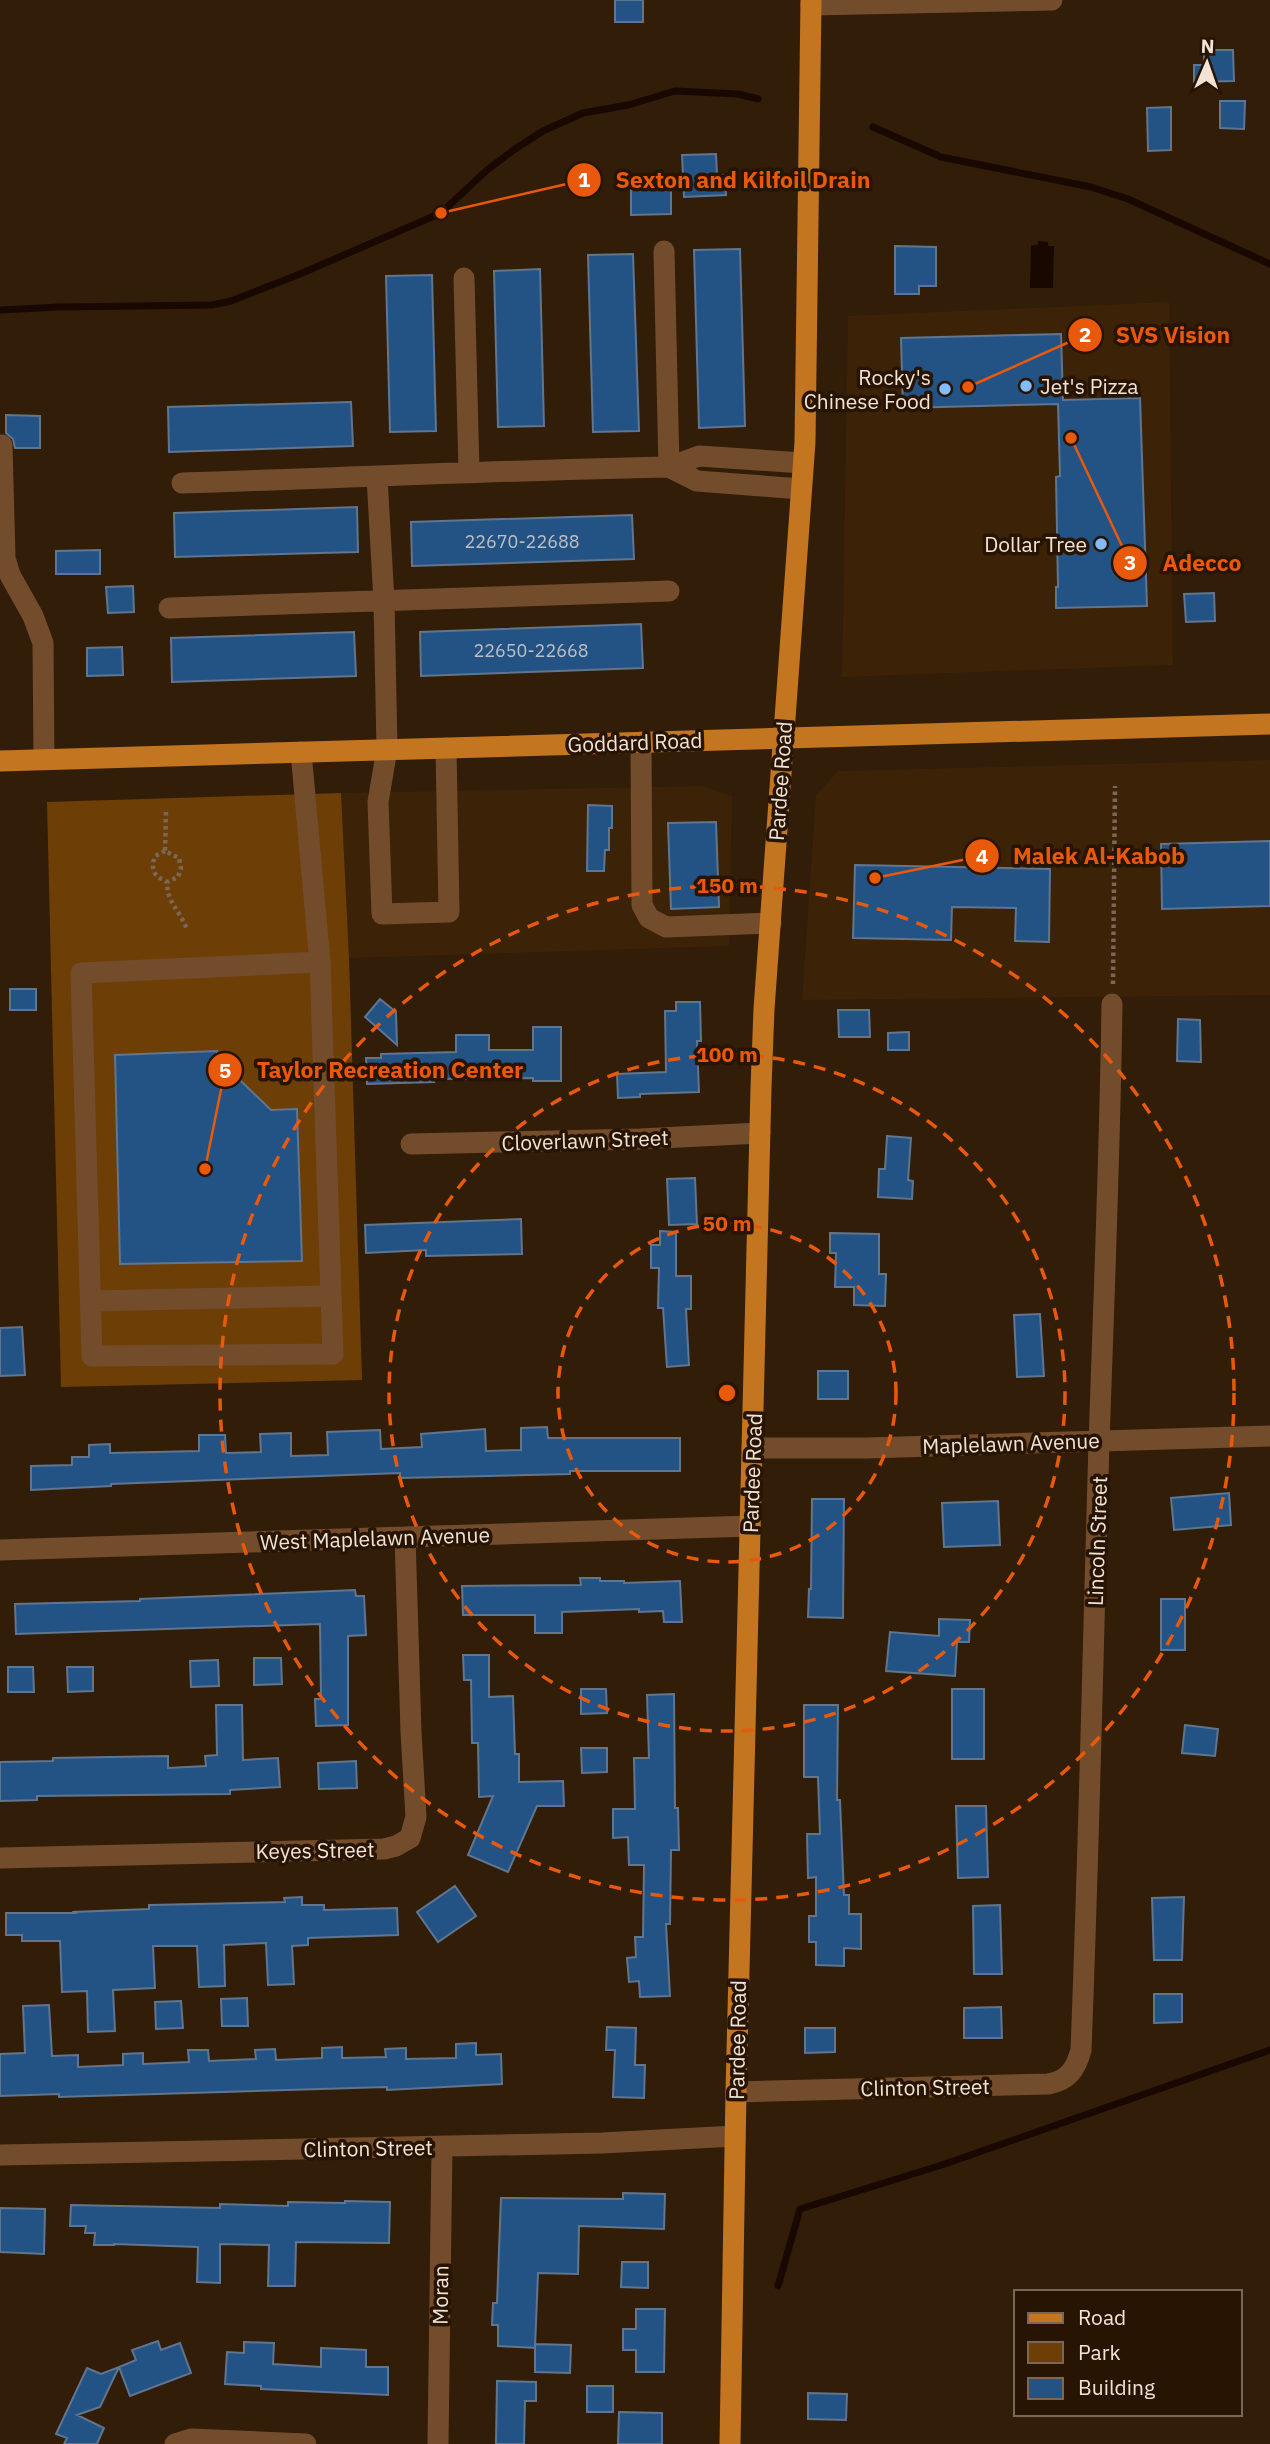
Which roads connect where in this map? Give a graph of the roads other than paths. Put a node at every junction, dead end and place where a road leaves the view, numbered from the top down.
1 (1052, 0) edge
2 (811, 3) edge
3 (664, 251) dead end
4 (464, 278) dead end
5 (2, 445) dead end
6 (803, 463) junction
7 (669, 467) junction
8 (468, 471) junction
9 (377, 477) junction
10 (182, 483) dead end
11 (801, 489) junction
12 (669, 591) dead end
13 (384, 601) junction
14 (169, 608) dead end
15 (1270, 724) edge
16 (783, 738) junction
17 (641, 742) junction
18 (446, 748) junction
19 (387, 749) junction
20 (301, 752) junction
21 (44, 760) junction
22 (0, 761) edge
23 (771, 923) junction
24 (320, 962) junction
25 (1112, 1004) road end
26 (760, 1133) junction
27 (411, 1144) dead end
28 (331, 1296) junction
29 (91, 1301) junction
30 (1270, 1436) edge
31 (1100, 1441) junction
32 (752, 1448) junction
33 (750, 1526) junction
34 (405, 1537) junction
35 (0, 1550) edge
36 (0, 1858) edge
37 (1069, 2075) joint
38 (736, 2092) junction
39 (735, 2136) junction
40 (442, 2147) junction
41 (0, 2155) edge
42 (175, 2444) edge
43 (306, 2444) edge
44 (438, 2444) edge
45 (730, 2444) edge

1 - 2 street
2 - 6 main road, Pardee Road
3 - 7 street
4 - 8 street
5 - 21 street
6 - 7 street
6 - 11 main road, Pardee Road
7 - 8 street
7 - 11 street
8 - 9 street
9 - 10 street
9 - 13 street
11 - 16 main road, Pardee Road
12 - 13 street
13 - 14 street
13 - 19 street
15 - 16 main road, Goddard Road
16 - 17 main road, Goddard Road
16 - 23 main road, Pardee Road
17 - 18 main road, Goddard Road
17 - 23 street
18 - 19 main road, Goddard Road
18 - 19 street
19 - 20 main road, Goddard Road
20 - 21 main road, Goddard Road
20 - 24 street
21 - 22 main road, Goddard Road
23 - 26 main road, Pardee Road
24 - 28 street
24 - 29 street
25 - 31 street, Lincoln Street
26 - 27 street, Cloverlawn Street
26 - 32 main road, Pardee Road
28 - 29 street
28 - 29 street
30 - 31 street, Maplelawn Avenue
31 - 32 street, Maplelawn Avenue
31 - 37 street, Lincoln Street
32 - 33 main road, Pardee Road
33 - 34 street, West Maplelawn Avenue
33 - 38 main road, Pardee Road
34 - 35 street, West Maplelawn Avenue
34 - 36 street, Keyes Street
37 - 38 street, Clinton Street
38 - 39 main road, Pardee Road
39 - 40 street, Clinton Street
39 - 45 main road, Pardee Road
40 - 41 street, Clinton Street
40 - 44 street, Moran
42 - 43 street

